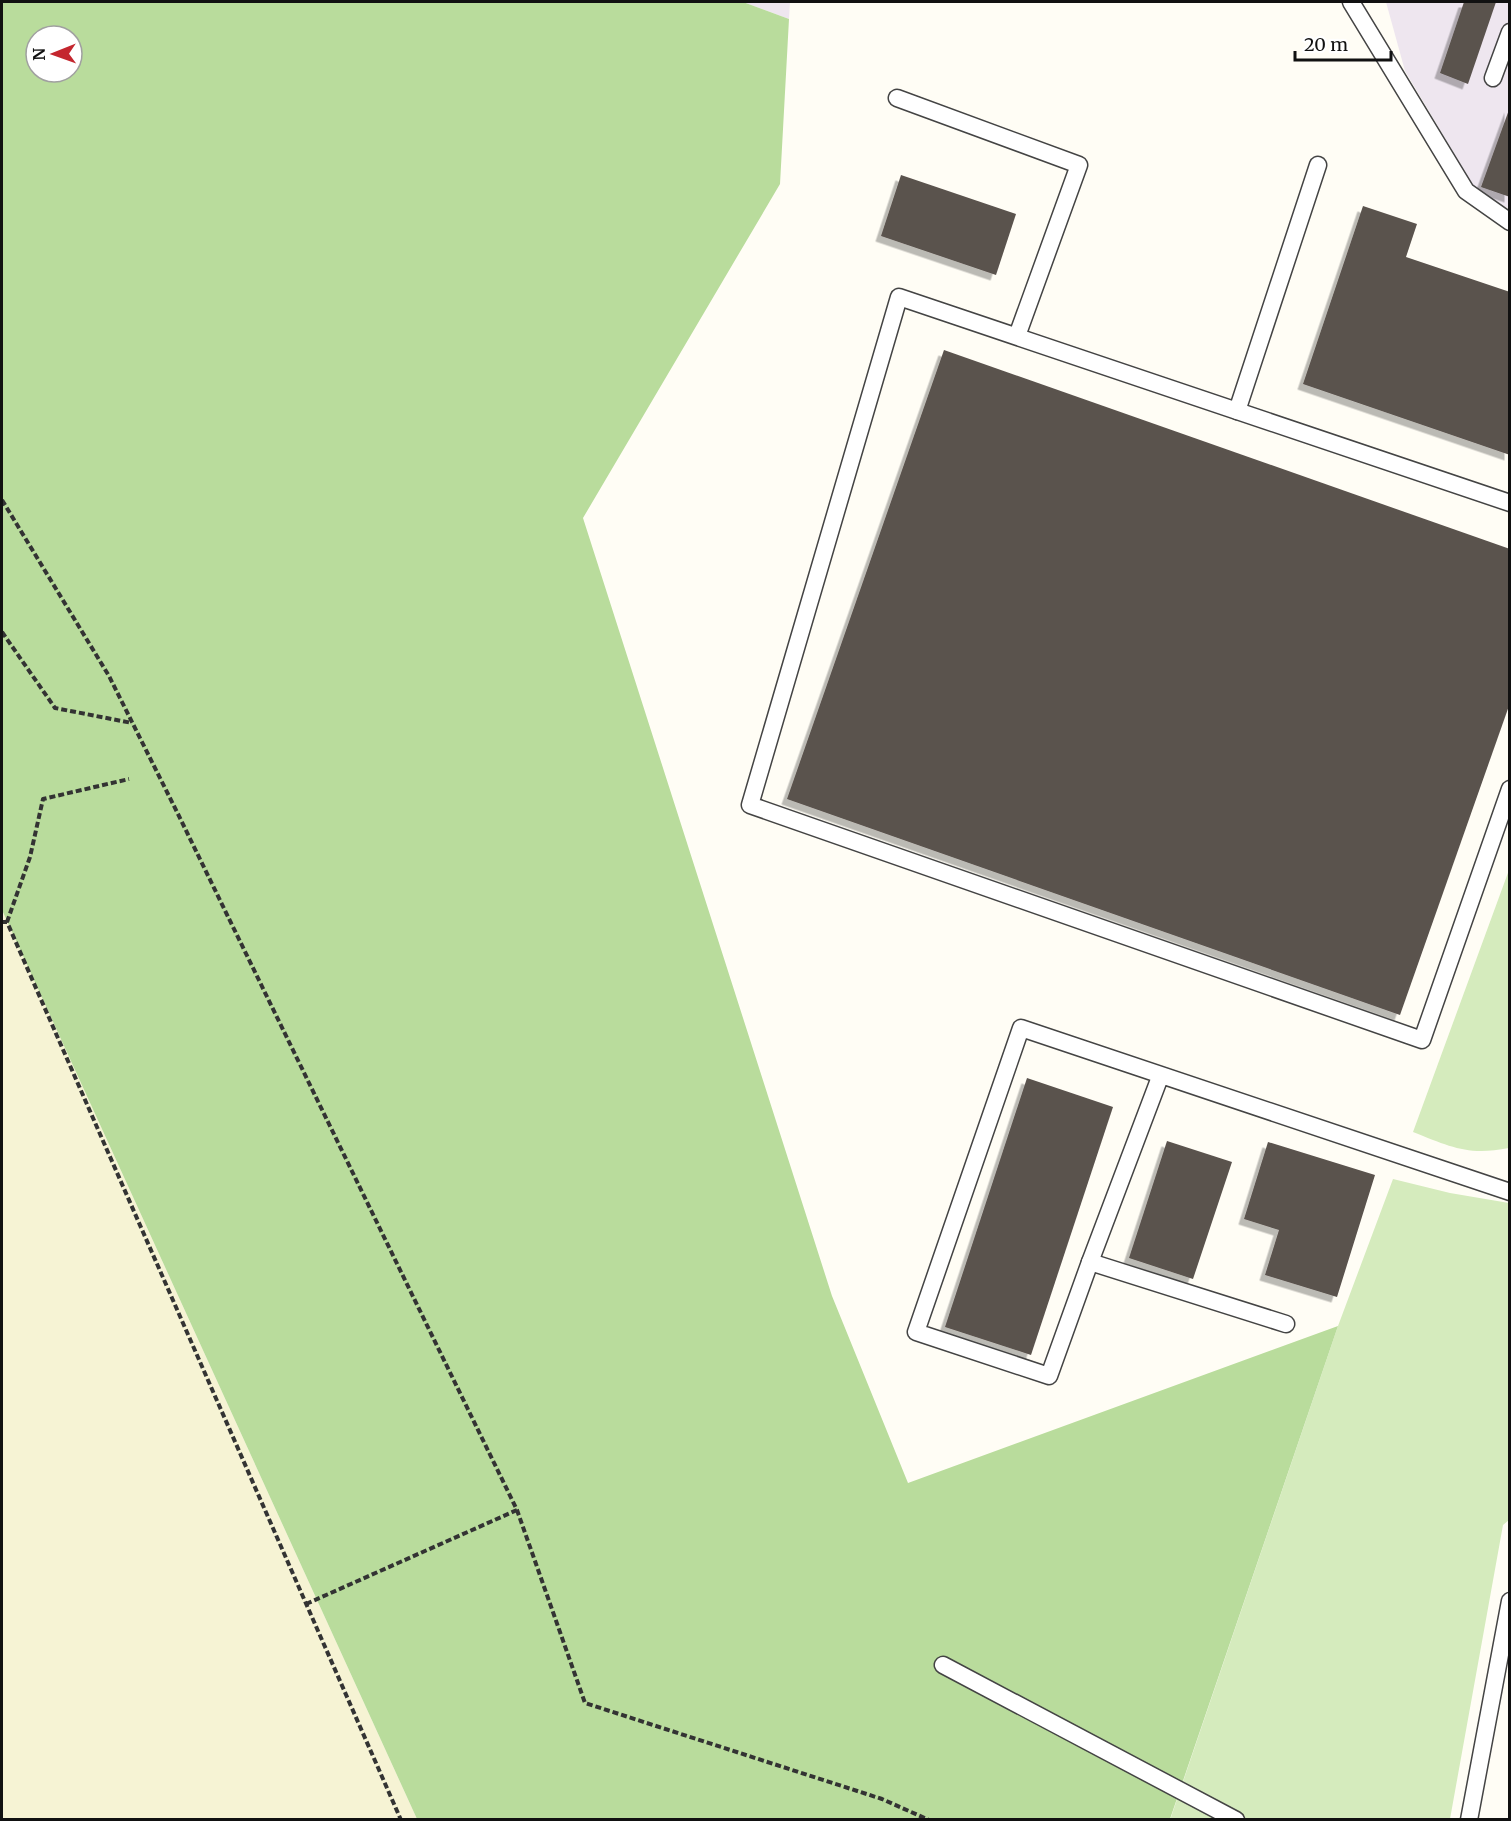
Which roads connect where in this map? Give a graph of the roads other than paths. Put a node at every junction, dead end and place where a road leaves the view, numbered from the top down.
1 (1351, 2) edge
2 (1509, 32) edge
3 (1493, 78) dead end
4 (897, 98) dead end
5 (1318, 165) dead end
6 (1509, 222) edge
7 (1017, 336) junction
8 (1237, 411) junction
9 (1509, 503) edge
10 (1509, 789) edge
11 (1160, 1077) junction
12 (1509, 1192) edge
13 (1090, 1262) junction
14 (1286, 1324) dead end
15 (1509, 1601) edge
16 (943, 1665) dead end
17 (1236, 1820) edge
18 (1469, 1820) edge

1 - 6 lane
2 - 3 lane
4 - 7 lane
5 - 8 lane
7 - 8 lane
7 - 10 lane
8 - 9 lane
11 - 12 lane
11 - 13 lane
11 - 13 lane
13 - 14 lane
15 - 18 lane
16 - 17 lane

